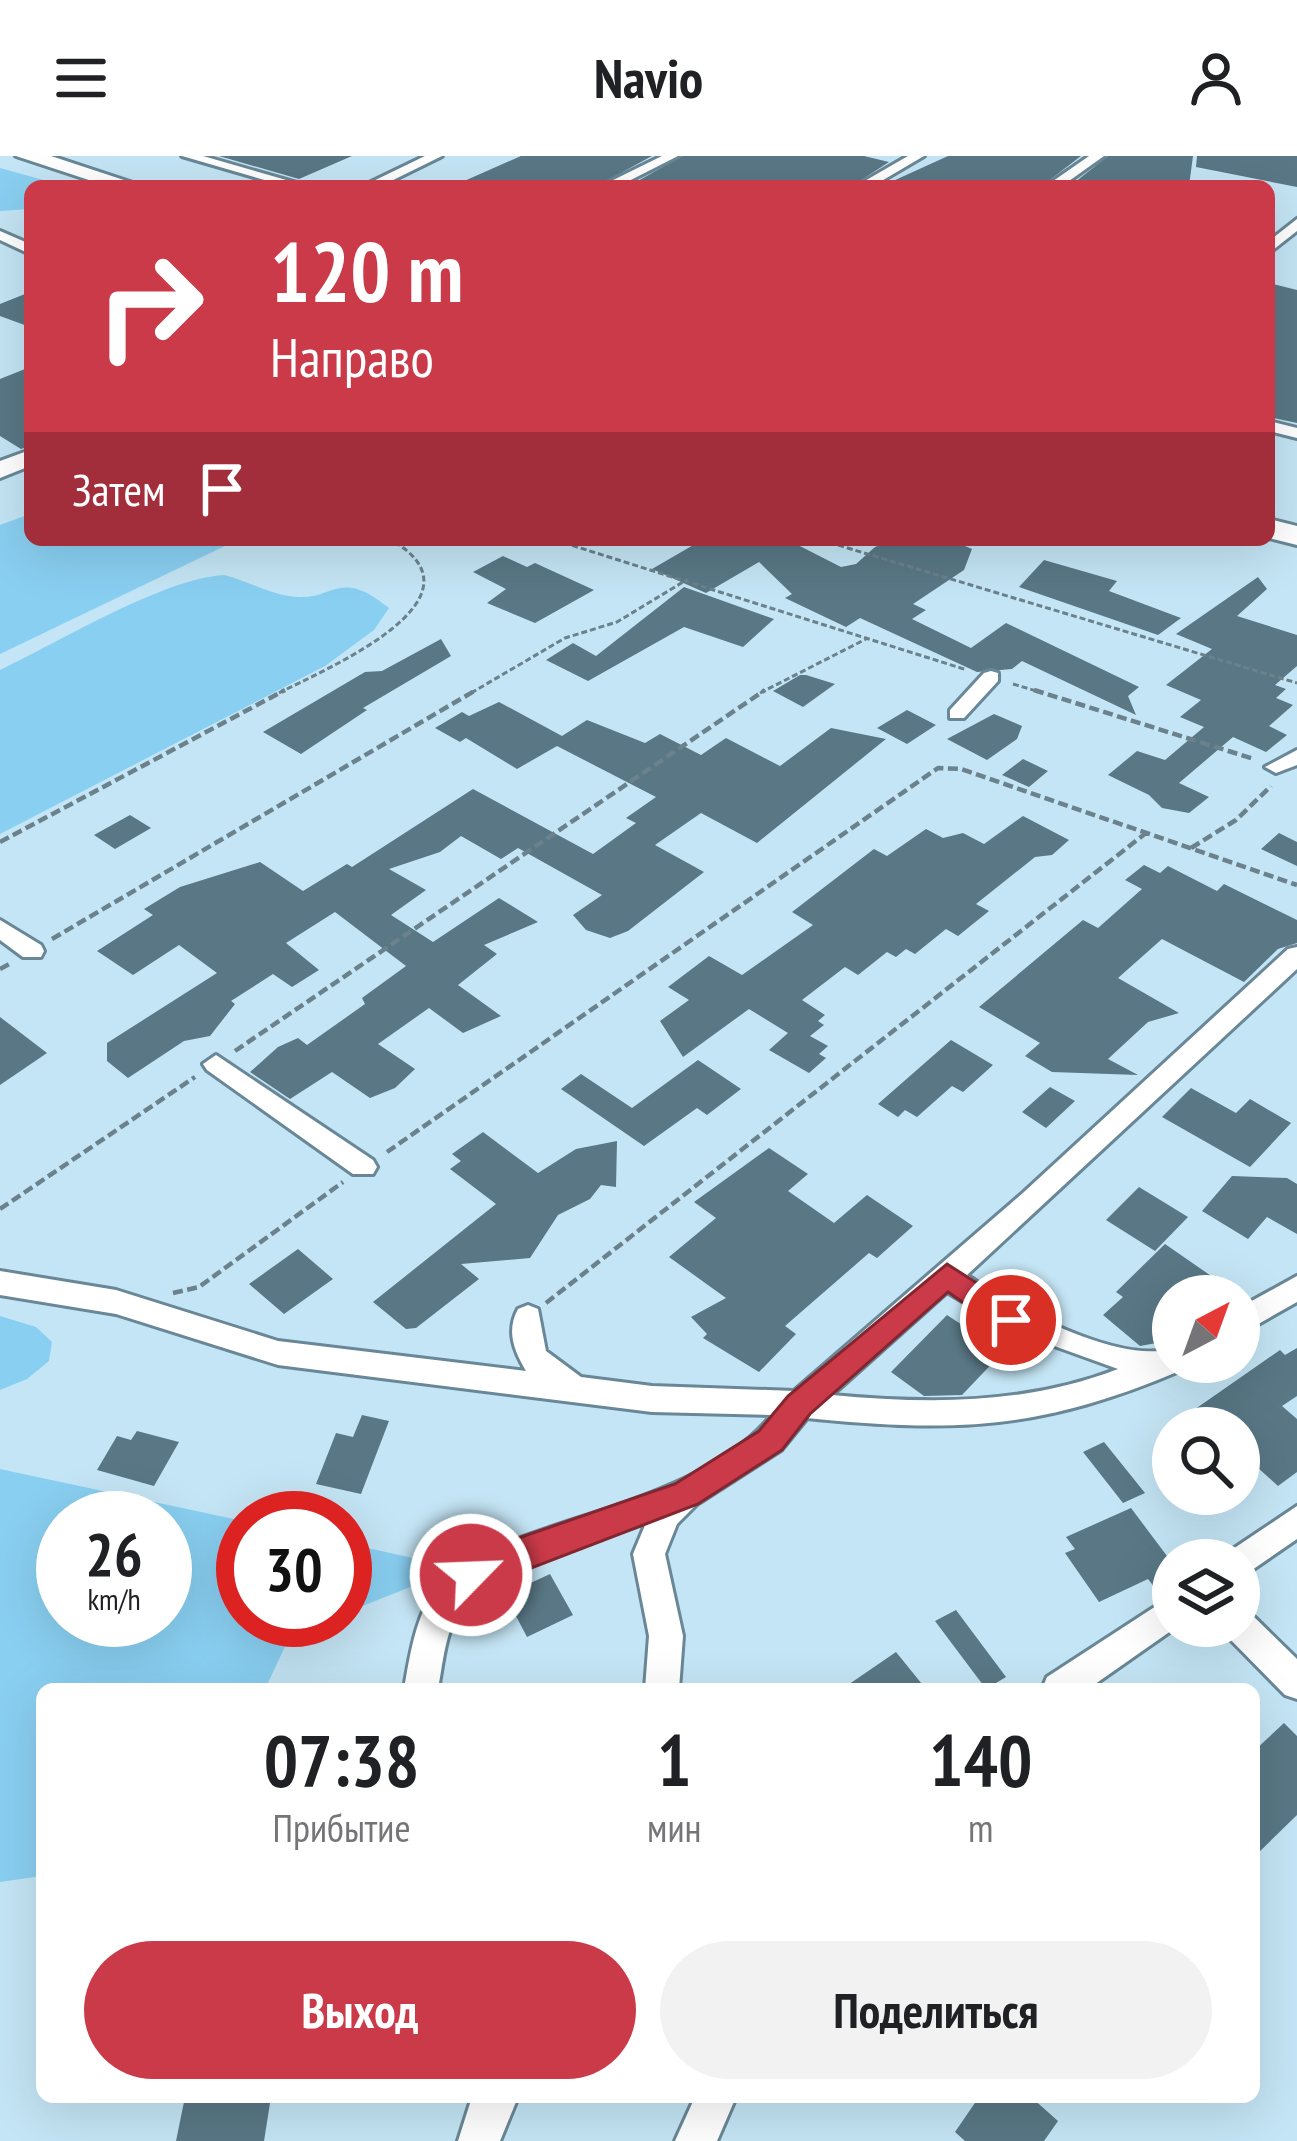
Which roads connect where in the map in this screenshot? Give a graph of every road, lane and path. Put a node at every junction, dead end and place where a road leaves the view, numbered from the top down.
1 (27, 156) edge
2 (188, 156) edge
3 (436, 156) edge
4 (672, 156) edge
5 (918, 156) edge
6 (1098, 156) edge
7 (0, 164) edge
8 (57, 180) edge
9 (110, 180) edge
10 (278, 180) edge
11 (383, 180) edge
12 (621, 180) edge
13 (874, 180) edge
14 (1062, 180) edge
15 (402, 546) edge
16 (575, 546) edge
17 (841, 546) edge
18 (688, 579) junction
19 (866, 639) junction
20 (992, 677) junction
21 (1297, 683) edge
22 (958, 714) dead end
23 (1280, 762) edge
24 (1146, 833) junction
25 (0, 842) edge
26 (1191, 848) junction
27 (1297, 885) edge
28 (0, 928) edge
29 (32, 950) junction
30 (1297, 955) edge
31 (0, 969) edge
32 (216, 1064) junction
33 (363, 1167) junction
34 (0, 1209) edge
35 (947, 1276) junction
36 (0, 1283) edge
37 (1297, 1288) edge
38 (116, 1302) junction
39 (1260, 1310) edge
40 (528, 1317) joint
41 (1152, 1360) edge
42 (1152, 1369) edge
43 (580, 1391) junction
44 (799, 1405) junction
45 (686, 1494) junction
46 (1297, 1520) edge
47 (1260, 1548) edge
48 (1152, 1625) edge
49 (1260, 1646) edge
50 (422, 1683) edge
51 (662, 1683) edge
52 (1068, 1683) edge
53 (1297, 1683) edge
54 (493, 2103) edge
55 (713, 2103) edge
56 (479, 2141) edge
57 (695, 2141) edge

1 - 9 highway
2 - 10 street
3 - 11 street
4 - 12 street
5 - 13 street
6 - 14 street
7 - 8 highway
15 - 25 path
16 - 18 path
17 - 21 path
18 - 19 path
18 - 29 path
19 - 20 path
19 - 32 path
20 - 22 street
20 - 23 path
23 - 26 path
24 - 26 path
24 - 33 path
24 - 40 path
26 - 27 path
28 - 29 street
29 - 31 path
30 - 35 street
32 - 33 street
32 - 34 path
33 - 38 path
35 - 41 street
35 - 44 street
36 - 38 street
37 - 39 street
38 - 43 street
40 - 43 street
42 - 44 street
43 - 44 street
44 - 45 street
45 - 50 street
45 - 51 street
46 - 47 street
48 - 52 street
49 - 53 street
54 - 56 street
55 - 57 street

